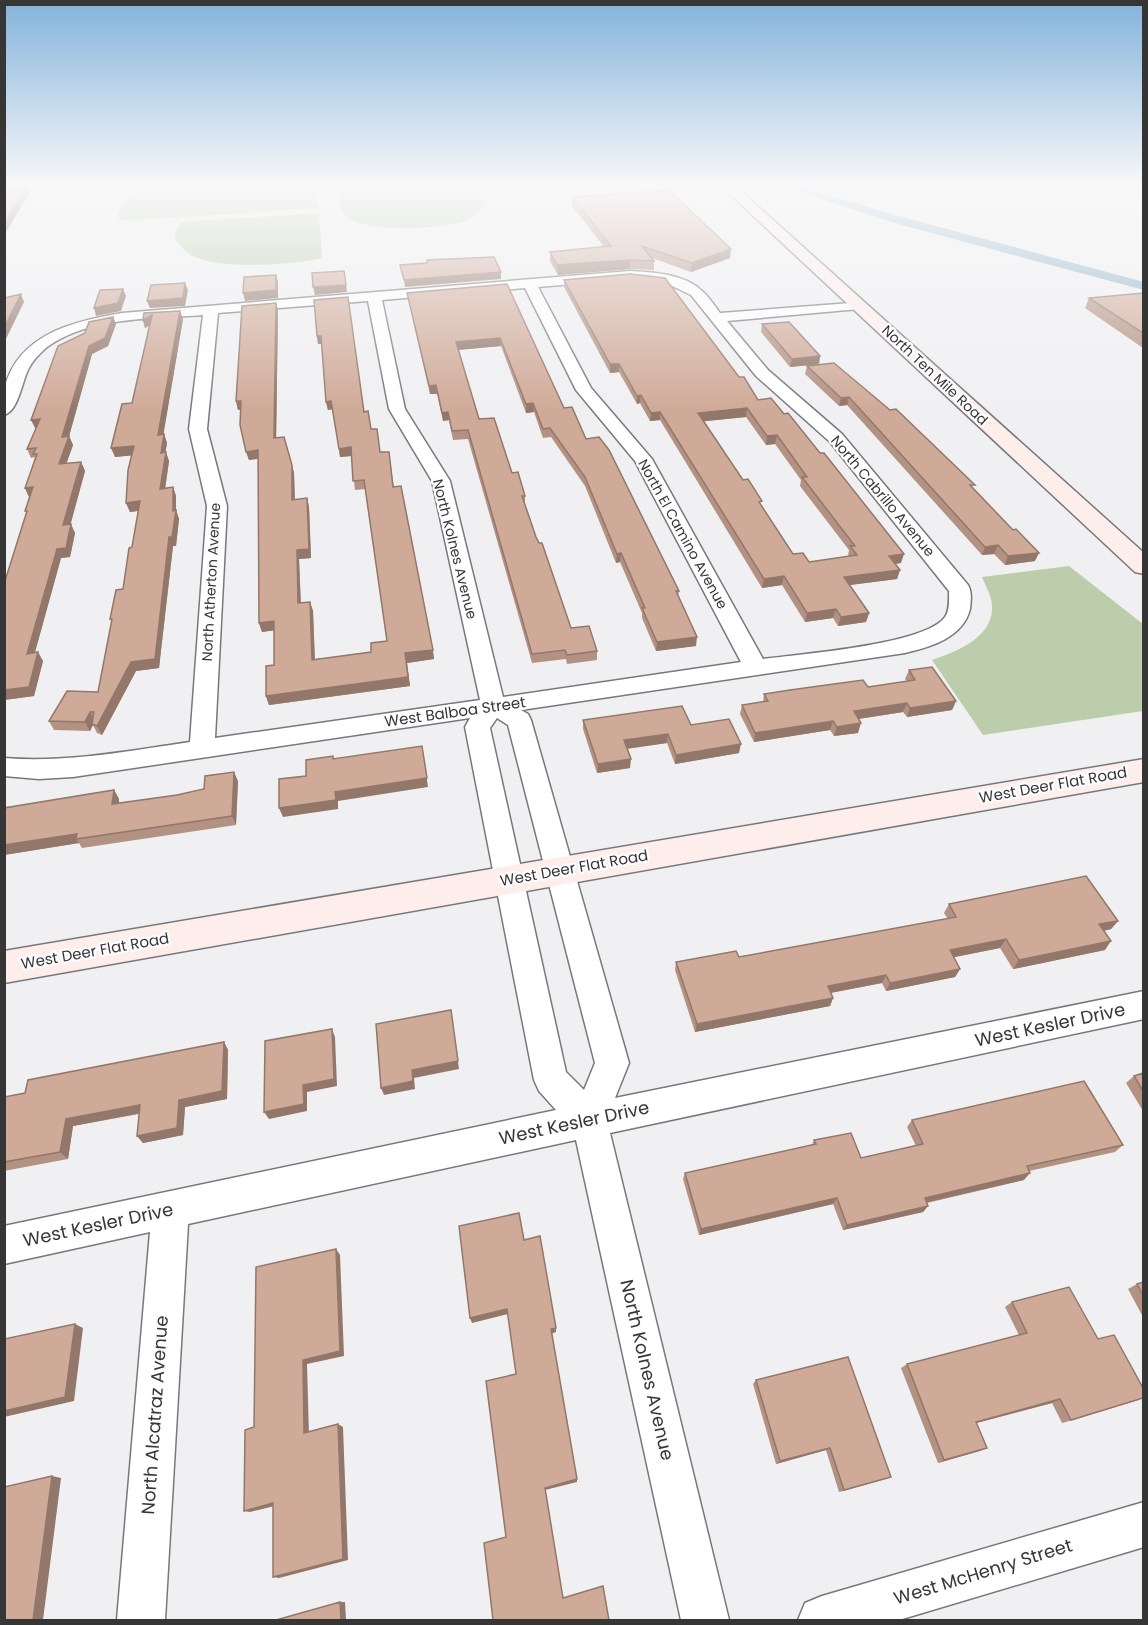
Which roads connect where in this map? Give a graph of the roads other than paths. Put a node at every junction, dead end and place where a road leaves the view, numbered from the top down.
1 (809, 260) edge
2 (529, 283) junction
3 (374, 296) junction
4 (859, 305) junction
5 (211, 309) junction
6 (718, 317) junction
7 (4, 410) edge
8 (1143, 567) edge
9 (905, 646) joint
10 (756, 668) junction
11 (493, 706) junction
12 (202, 749) junction
13 (4, 766) edge
14 (1143, 770) edge
15 (560, 869) junction
16 (509, 879) junction
17 (4, 967) edge
18 (1143, 1005) edge
19 (589, 1120) junction
20 (170, 1210) junction
21 (4, 1245) edge
22 (1143, 1524) edge
23 (141, 1620) edge
24 (705, 1620) edge
25 (822, 1620) edge

1 - 4 main road, North Ten Mile Road
2 - 3 street, North Cabrillo Avenue
2 - 6 street, North Cabrillo Avenue
2 - 10 street, North El Camino Avenue
3 - 5 street, North Cabrillo Avenue
3 - 11 street, North Kolnes Avenue
4 - 6 street
4 - 8 main road, North Ten Mile Road
5 - 7 street, North Cabrillo Avenue
5 - 12 street, North Atherton Avenue
6 - 9 street, North Cabrillo Avenue
9 - 10 street, West Balboa Street
10 - 11 street, West Balboa Street
11 - 12 street, West Balboa Street
11 - 15 street
11 - 16 street
12 - 13 street, West Balboa Street
14 - 15 main road, West Deer Flat Road
15 - 16 main road, West Deer Flat Road
15 - 19 street
16 - 17 main road, West Deer Flat Road
16 - 19 street
18 - 19 street, West Kesler Drive
19 - 20 street, West Kesler Drive
19 - 24 street, North Kolnes Avenue
20 - 21 street, West Kesler Drive
20 - 23 street, North Alcatraz Avenue
22 - 25 street, West McHenry Street

